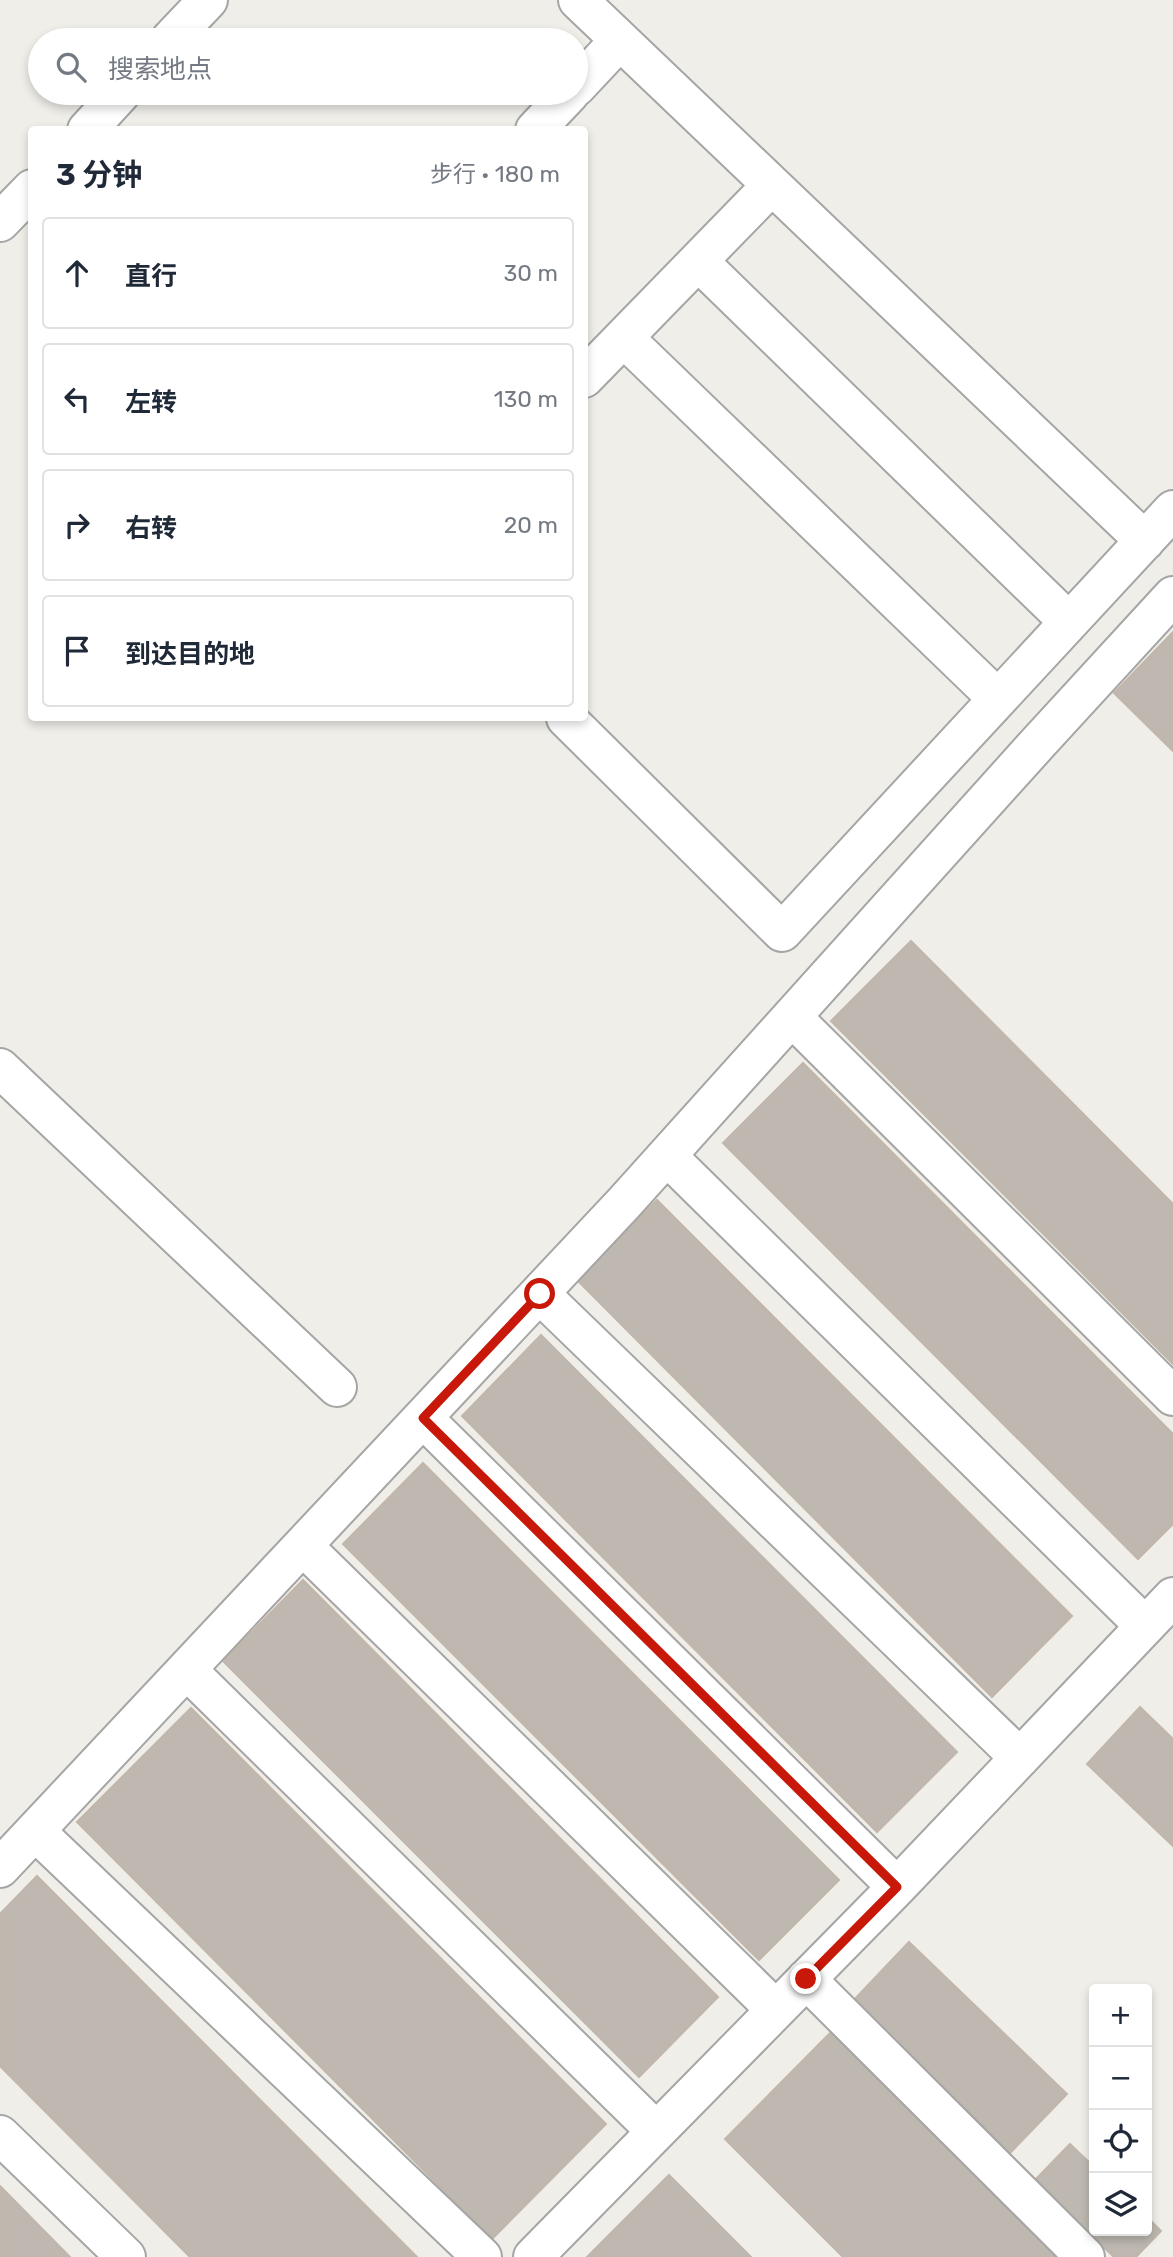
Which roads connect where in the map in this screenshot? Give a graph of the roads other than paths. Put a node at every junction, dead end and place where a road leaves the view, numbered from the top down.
1 (208, 0) edge
2 (578, 0) edge
3 (181, 28) edge
4 (620, 40) junction
5 (588, 74) edge
6 (110, 105) edge
7 (559, 105) edge
8 (91, 126) edge
9 (539, 126) edge
10 (772, 185) junction
11 (28, 193) edge
12 (0, 222) edge
13 (698, 261) junction
14 (624, 338) junction
15 (588, 374) edge
16 (1173, 510) edge
17 (1144, 541) junction
18 (1173, 596) edge
19 (1069, 622) junction
20 (998, 699) junction
21 (569, 721) edge
22 (792, 1017) junction
23 (0, 1068) edge
24 (667, 1157) junction
25 (540, 1294) junction
26 (337, 1387) dead end
27 (1173, 1395) edge
28 (423, 1418) junction
29 (303, 1546) junction
30 (1173, 1597) edge
31 (1145, 1626) junction
32 (187, 1670) junction
33 (1020, 1758) junction
34 (35, 1830) junction
35 (0, 1868) edge
36 (897, 1887) junction
37 (806, 1979) junction
38 (776, 2010) junction
39 (656, 2131) junction
40 (0, 2135) edge
41 (126, 2257) edge
42 (482, 2257) edge
43 (533, 2257) edge
44 (1085, 2257) edge

1 - 3 street
2 - 4 street
4 - 5 street
4 - 10 street
6 - 8 street
7 - 9 street
10 - 13 street
10 - 17 street
11 - 12 street
13 - 14 street
13 - 19 street
14 - 15 street
14 - 20 street
16 - 17 street
17 - 19 street
18 - 22 street
19 - 20 street
20 - 21 street
22 - 24 street
22 - 27 street
23 - 26 street
24 - 25 street
24 - 31 street
25 - 28 street
25 - 33 street
28 - 29 street
28 - 36 street
29 - 32 street
29 - 38 street
30 - 31 street
31 - 33 street
32 - 34 street
32 - 39 street
33 - 36 street
34 - 35 street
34 - 42 street
36 - 37 street
37 - 38 street
37 - 44 street
38 - 39 street
39 - 43 street
40 - 41 street

